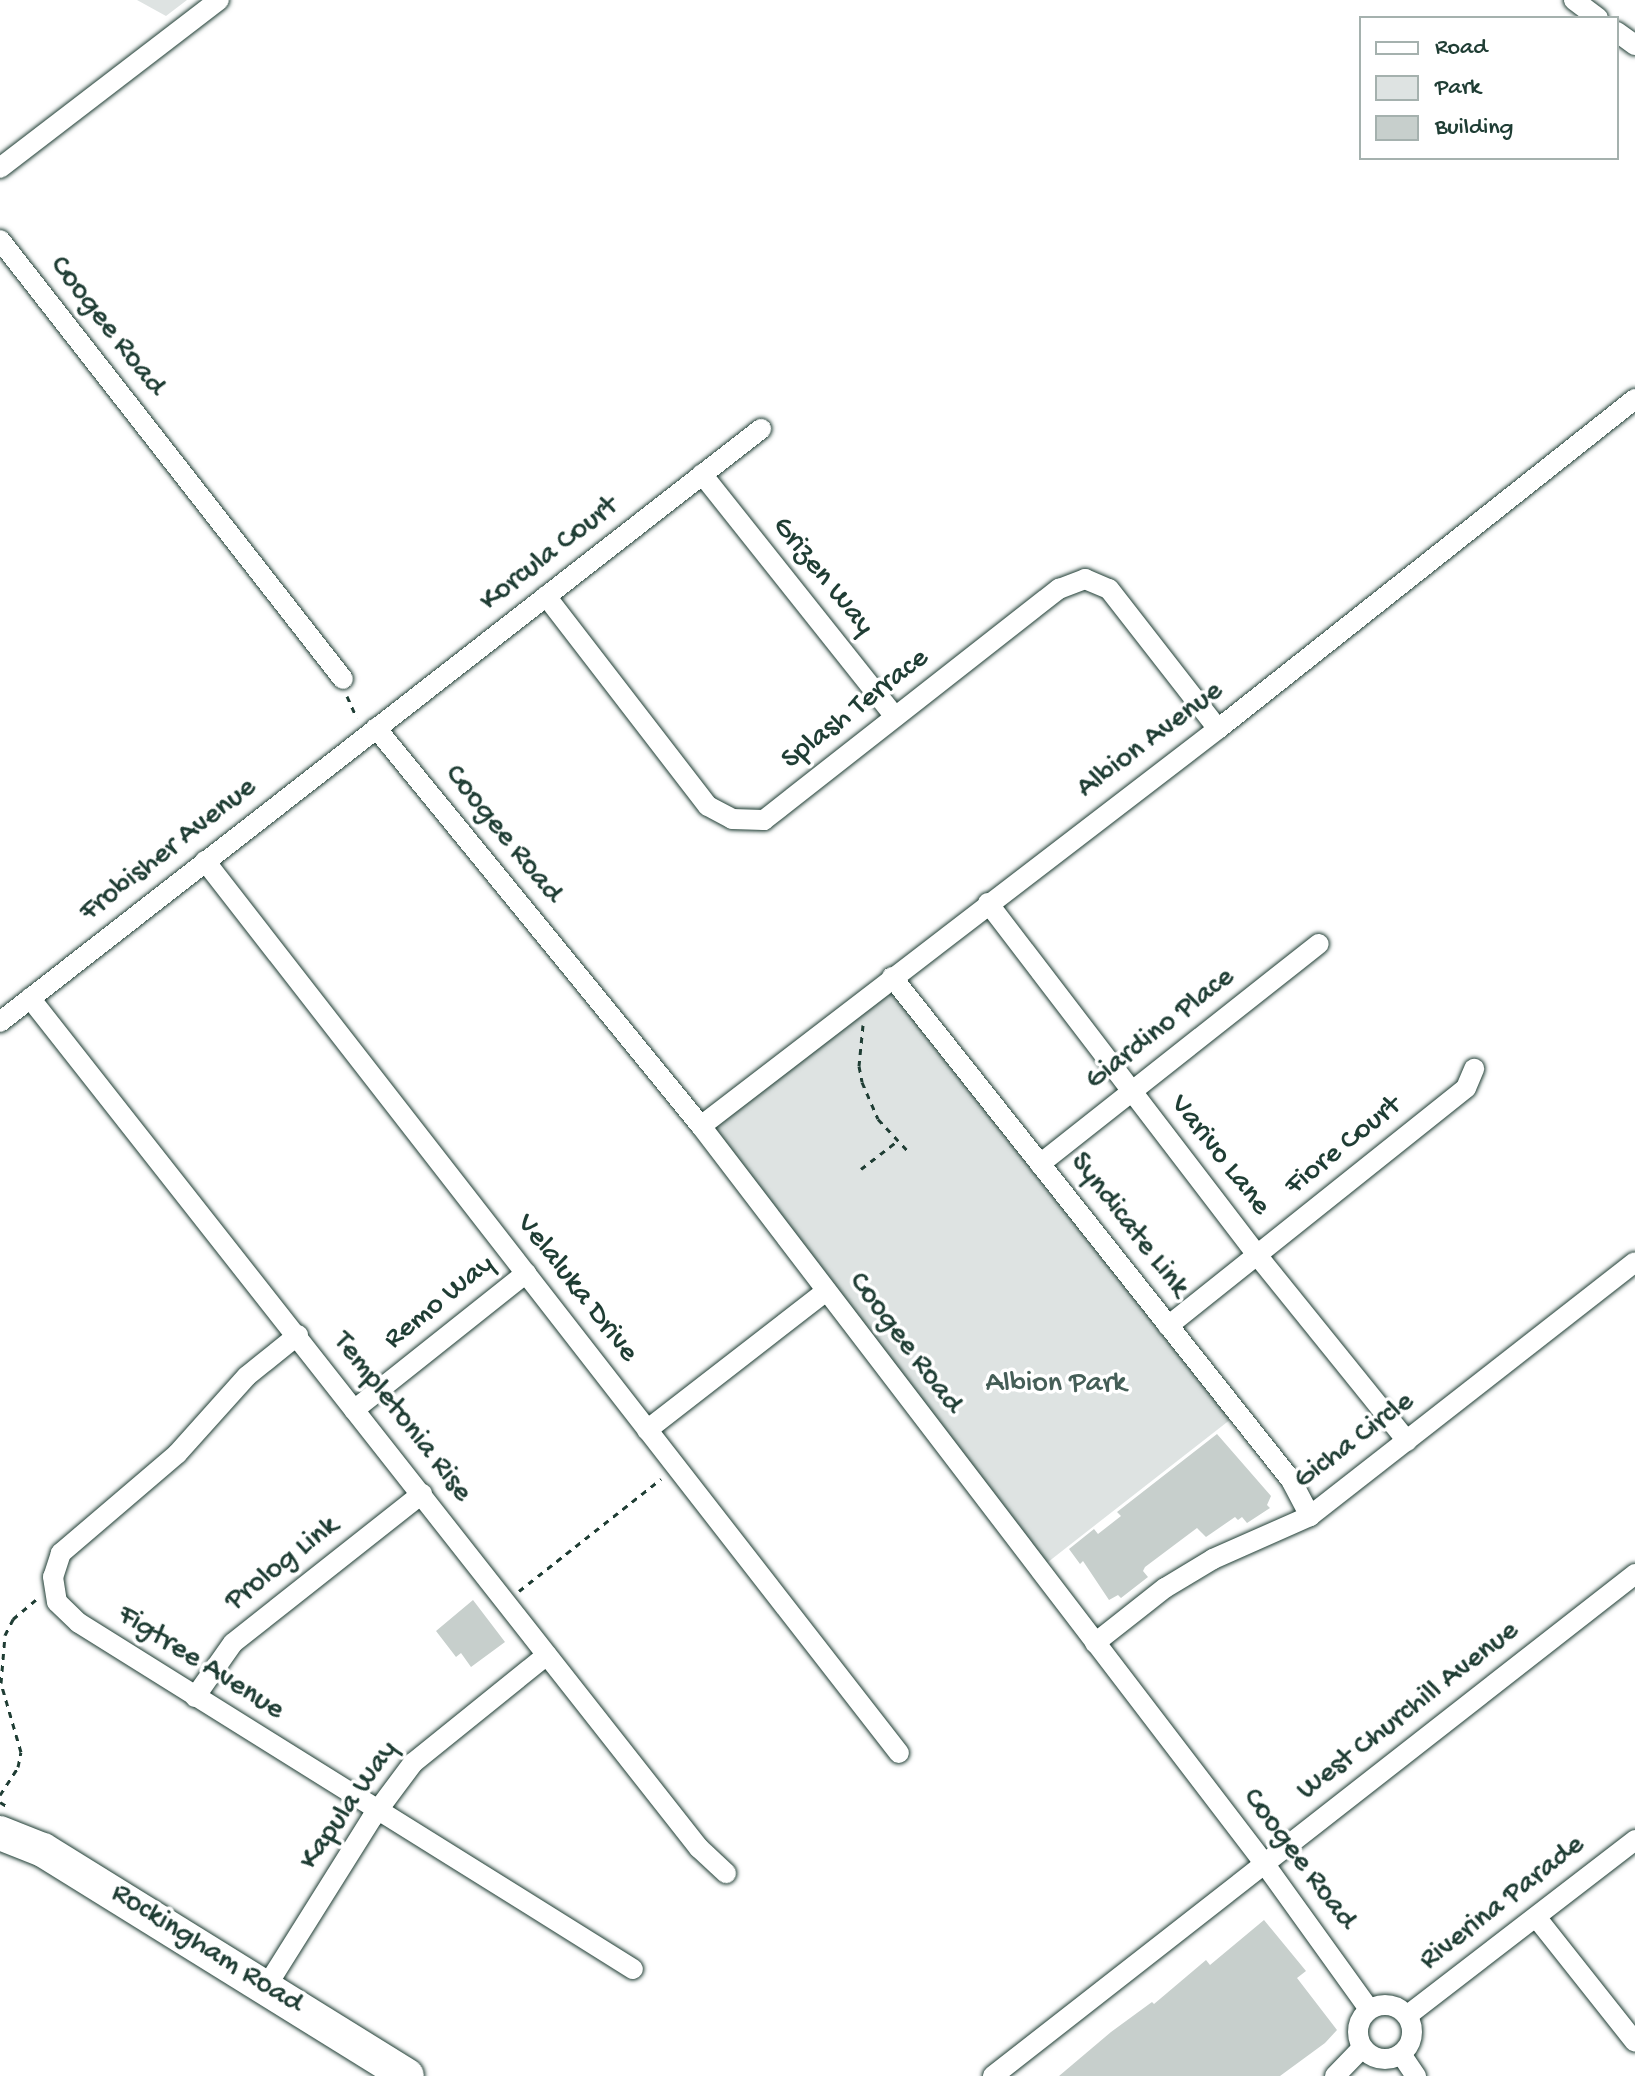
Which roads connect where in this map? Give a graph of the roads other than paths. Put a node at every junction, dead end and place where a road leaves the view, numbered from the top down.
1 (219, 0) edge
2 (1574, 0) edge
3 (1595, 16) edge
4 (0, 168) edge
5 (0, 240) edge
6 (1635, 399) edge
7 (761, 429) dead end
8 (702, 474) junction
9 (546, 596) junction
10 (343, 679) road end
11 (895, 717) junction
12 (1218, 729) junction
13 (373, 731) junction
14 (205, 861) junction
15 (988, 903) junction
16 (1319, 944) dead end
17 (892, 977) junction
18 (30, 998) junction
19 (0, 1022) edge
20 (1474, 1069) dead end
21 (1132, 1091) junction
22 (701, 1126) junction
23 (1040, 1164) junction
24 (1257, 1255) junction
25 (1635, 1262) edge
26 (526, 1273) junction
27 (826, 1291) junction
28 (1168, 1326) junction
29 (298, 1335) junction
30 (354, 1410) junction
31 (647, 1430) junction
32 (1407, 1441) junction
33 (422, 1494) junction
34 (1310, 1516) junction
35 (1635, 1574) edge
36 (1095, 1643) junction
37 (547, 1655) junction
38 (195, 1697) junction
39 (899, 1753) dead end
40 (378, 1810) junction
41 (0, 1833) edge
42 (1635, 1840) edge
43 (1264, 1863) junction
44 (726, 1873) dead end
45 (1536, 1917) junction
46 (633, 1969) dead end
47 (266, 1987) junction
48 (1369, 2009) junction
49 (1408, 2015) junction
50 (1635, 2042) edge
51 (1362, 2048) junction
52 (1401, 2054) junction
53 (407, 2076) edge
54 (993, 2076) edge
55 (1335, 2076) edge
56 (1416, 2076) edge

1 - 4 street
2 - 3 street
5 - 10 street, Coogee Road
6 - 12 street, Albion Avenue
7 - 8 street, Korcula Court
8 - 9 street, Korcula Court
8 - 11 street, Grizen Way
9 - 11 street, Splash Terrace
9 - 13 street, Korcula Court
11 - 12 street, Splash Terrace
12 - 15 street, Albion Avenue
13 - 14 street, Frobisher Avenue
13 - 22 street, Coogee Road
14 - 18 street, Frobisher Avenue
14 - 26 street, Velaluka Drive
15 - 17 street, Albion Avenue
15 - 21 street, Varivo Lane
16 - 21 street, Giardino Place
17 - 22 street, Albion Avenue
17 - 23 street, Syndicate Link
18 - 19 street, Frobisher Avenue
18 - 29 street, Templetonia Rise
20 - 24 street, Fiore Court
21 - 23 street, Giardino Place
21 - 24 street, Varivo Lane
22 - 27 street, Coogee Road
23 - 28 street, Syndicate Link
24 - 28 street, Fiore Court
24 - 32 street, Varivo Lane
25 - 32 street, Gicha Circle
26 - 30 street, Remo Way
26 - 31 street, Velaluka Drive
27 - 31 street
27 - 36 street, Coogee Road
28 - 34 street, Syndicate Link
29 - 30 street, Templetonia Rise
29 - 38 street, Figtree Avenue
30 - 33 street, Templetonia Rise
31 - 39 street, Velaluka Drive
32 - 34 street, Gicha Circle
33 - 37 street, Templetonia Rise
33 - 38 street, Prolog Link
34 - 36 street, Gicha Circle
35 - 43 street, West Churchill Avenue
36 - 43 street, Coogee Road
37 - 40 street, Kapula Way
37 - 44 street, Templetonia Rise
38 - 40 street, Figtree Avenue
40 - 46 street, Figtree Avenue
40 - 47 street, Kapula Way
41 - 47 main road, Rockingham Road
42 - 45 street, Riverina Parade
43 - 48 street, Coogee Road
43 - 54 street, West Churchill Avenue
45 - 49 street, Riverina Parade
45 - 50 street
47 - 53 main road, Rockingham Road
48 - 49 street
48 - 51 street
49 - 52 street
51 - 52 street
51 - 55 street
52 - 56 street

